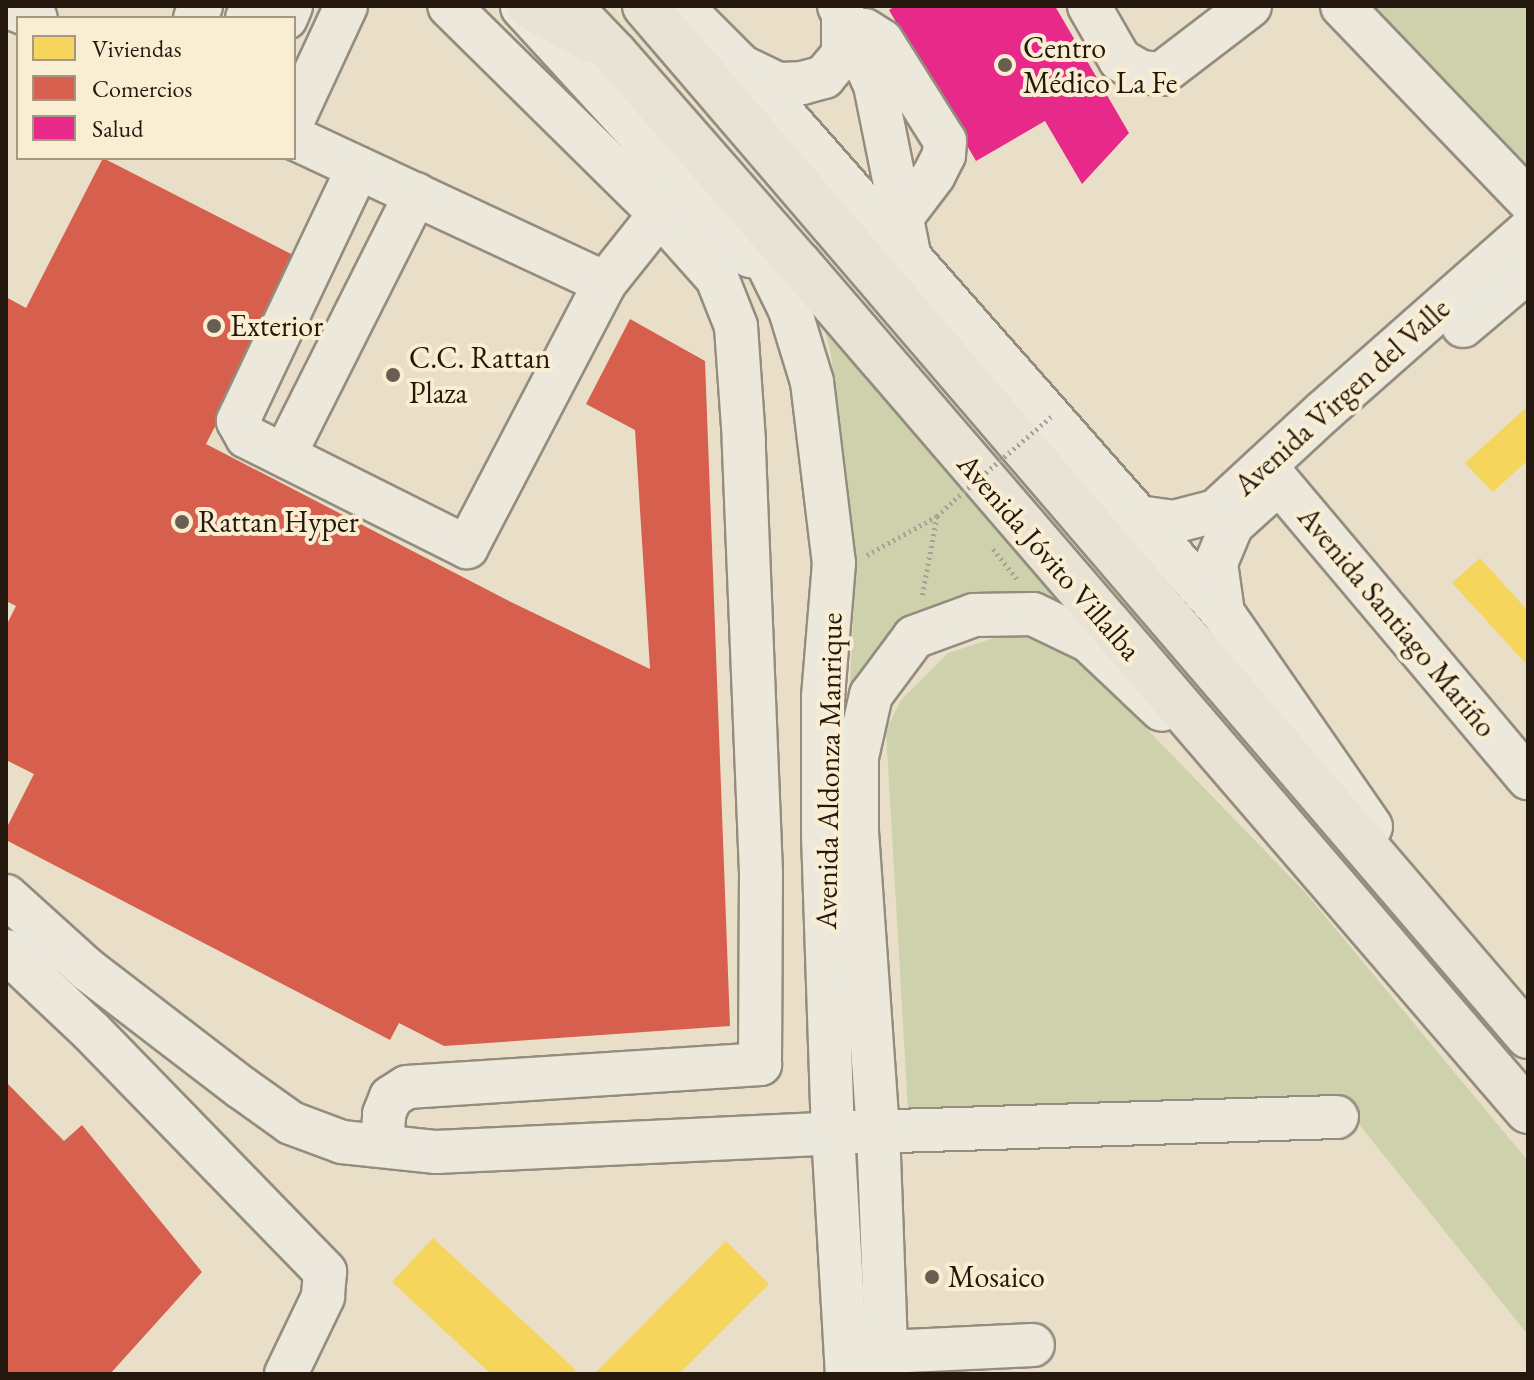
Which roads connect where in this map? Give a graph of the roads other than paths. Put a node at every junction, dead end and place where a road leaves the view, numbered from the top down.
1 (6, 6) edge
2 (346, 6) edge
3 (449, 6) edge
4 (521, 6) edge
5 (529, 6) edge
6 (569, 6) edge
7 (645, 6) edge
8 (681, 6) edge
9 (1089, 6) edge
10 (1250, 6) edge
11 (1342, 6) edge
12 (841, 11) edge
13 (31, 16) edge
14 (615, 54) junction
15 (740, 65) junction
16 (296, 114) edge
17 (296, 139) edge
18 (358, 168) junction
19 (729, 186) junction
20 (416, 194) junction
21 (1528, 200) edge
22 (660, 214) junction
23 (1528, 231) edge
24 (905, 236) junction
25 (1528, 271) edge
26 (605, 283) junction
27 (790, 310) junction
28 (285, 454) junction
29 (1272, 475) junction
30 (1138, 517) junction
31 (1223, 613) junction
32 (1528, 778) edge
33 (1259, 803) junction
34 (6, 896) edge
35 (1431, 923) junction
36 (6, 951) edge
37 (1528, 1036) edge
38 (1528, 1111) edge
39 (1337, 1117) dead end
40 (878, 1132) junction
41 (833, 1133) junction
42 (382, 1146) junction
43 (1033, 1345) dead end
44 (886, 1363) edge
45 (286, 1374) edge
46 (847, 1374) edge

1 - 13 street
2 - 16 street
3 - 22 street
4 - 27 street
5 - 14 main road
6 - 14 main road, Avenida Jóvito Villalba
7 - 35 main road, Avenida Jóvito Villalba
8 - 15 street, Avenida Jóvito Villalba
9 - 10 street
11 - 21 street
12 - 15 street
12 - 24 street
12 - 24 street
14 - 19 main road, Avenida Jóvito Villalba
15 - 24 street, Avenida Jóvito Villalba
17 - 18 street
18 - 20 street
18 - 28 street
19 - 27 street, Avenida Aldonza Manrique
19 - 33 main road, Avenida Jóvito Villalba
20 - 26 street
20 - 28 street
22 - 26 street
22 - 42 street
23 - 29 street, Avenida Virgen del Valle
24 - 30 street, Avenida Jóvito Villalba
25 - 29 street, Avenida Virgen del Valle
26 - 28 street
27 - 41 street, Avenida Aldonza Manrique
29 - 30 street, Avenida Virgen del Valle
29 - 31 street, Avenida Virgen del Valle
29 - 32 street, Avenida Santiago Mariño
30 - 31 street, Avenida Jóvito Villalba
31 - 35 street, Avenida Jóvito Villalba
33 - 38 main road, Avenida Jóvito Villalba
33 - 40 street, Avenida Aldonza Manrique
34 - 42 street
35 - 37 main road, Avenida Jóvito Villalba
36 - 45 street
39 - 40 street
40 - 41 street
40 - 44 street, Avenida Aldonza Manrique
41 - 42 street
41 - 46 street, Avenida Aldonza Manrique
43 - 44 street

